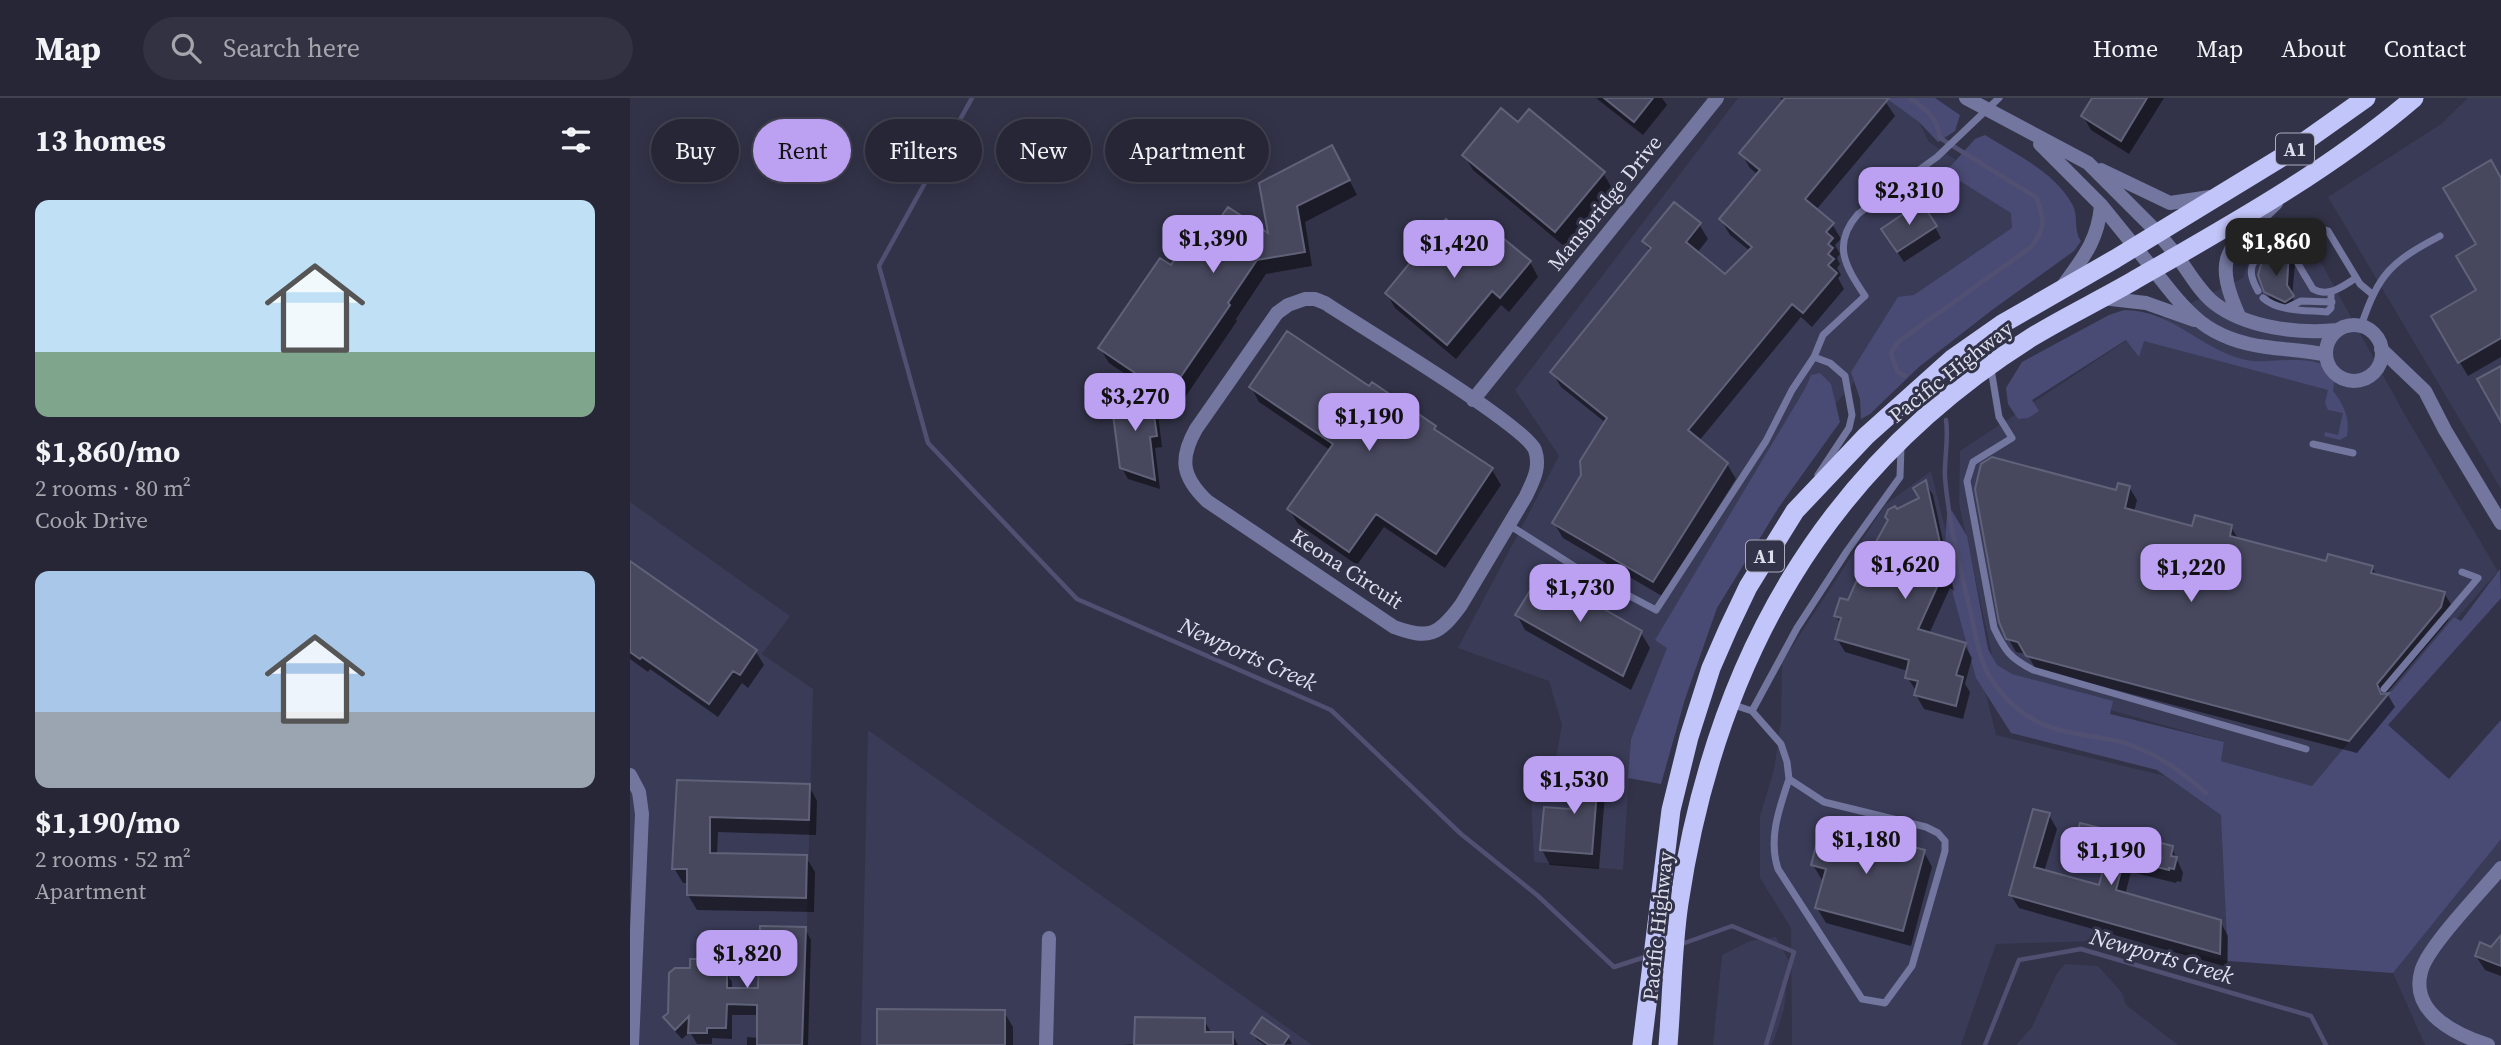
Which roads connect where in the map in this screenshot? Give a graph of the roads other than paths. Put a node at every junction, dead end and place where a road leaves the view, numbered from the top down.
1 (1717, 98) edge
2 (1965, 98) edge
3 (1999, 98) edge
4 (2366, 98) edge
5 (2414, 98) edge
6 (1987, 111) junction
7 (2032, 135) junction
8 (2088, 163) junction
9 (2298, 181) junction
10 (2221, 195) junction
11 (2101, 205) junction
12 (2158, 233) junction
13 (2440, 236) dead end
14 (2136, 246) junction
15 (2296, 246) junction
16 (2177, 256) junction
17 (2153, 269) junction
18 (2356, 278) junction
19 (2331, 292) junction
20 (2057, 293) junction
21 (2372, 294) junction
22 (2102, 298) junction
23 (2239, 316) junction
24 (2198, 322) junction
25 (2361, 326) junction
26 (2338, 330) junction
27 (2381, 349) junction
28 (2326, 355) junction
29 (1814, 357) junction
30 (1990, 365) junction
31 (2374, 372) junction
32 (2408, 376) junction
33 (1474, 400) junction
34 (1901, 438) junction
35 (2313, 444) dead end
36 (2353, 453) dead end
37 (1795, 510) junction
38 (2501, 523) edge
39 (1509, 525) junction
40 (2462, 572) dead end
41 (2384, 689) dead end
42 (1731, 704) junction
43 (1752, 711) junction
44 (2306, 749) dead end
45 (630, 775) edge
46 (1789, 779) junction
47 (2501, 868) edge
48 (1049, 938) dead end
49 (632, 1045) edge
50 (1046, 1045) edge
51 (1642, 1045) edge
52 (1668, 1045) edge
53 (2487, 1045) edge

1 - 33 street, Mansbridge Drive
2 - 6 street
3 - 6 lane
4 - 10 highway, Pacific Highway / A1
5 - 9 highway, Pacific Highway / A1
6 - 7 street
6 - 29 lane
7 - 8 street
7 - 11 street
8 - 10 street
8 - 12 street
9 - 16 highway, Pacific Highway / A1
9 - 23 street
10 - 12 highway, Pacific Highway / A1
11 - 14 street
11 - 20 street
12 - 14 highway, Pacific Highway / A1
12 - 16 street
13 - 21 lane
14 - 17 street
14 - 20 highway, Pacific Highway / A1
15 - 18 lane
15 - 19 lane
15 - 19 lane
16 - 17 highway, Pacific Highway / A1
16 - 23 street
17 - 22 highway, Pacific Highway / A1
17 - 24 street
18 - 19 lane
18 - 21 lane
20 - 37 highway, Pacific Highway / A1
21 - 25 lane
22 - 24 street
22 - 30 highway, Pacific Highway / A1
23 - 26 street
24 - 28 street
25 - 26 street
25 - 27 street
26 - 28 street
27 - 31 street
27 - 32 street
28 - 31 street
29 - 37 lane
29 - 39 lane
30 - 34 highway, Pacific Highway / A1
30 - 44 lane
31 - 32 street
32 - 38 street
33 - 39 street, Keona Circuit
33 - 39 street, Keona Circuit
34 - 42 highway, Pacific Highway / A1
34 - 43 lane
35 - 36 lane
37 - 51 highway, Pacific Highway / A1
40 - 41 lane
42 - 43 lane
42 - 52 highway, Pacific Highway / A1
43 - 46 lane
45 - 49 street
46 - 46 lane
47 - 53 street
48 - 50 street

